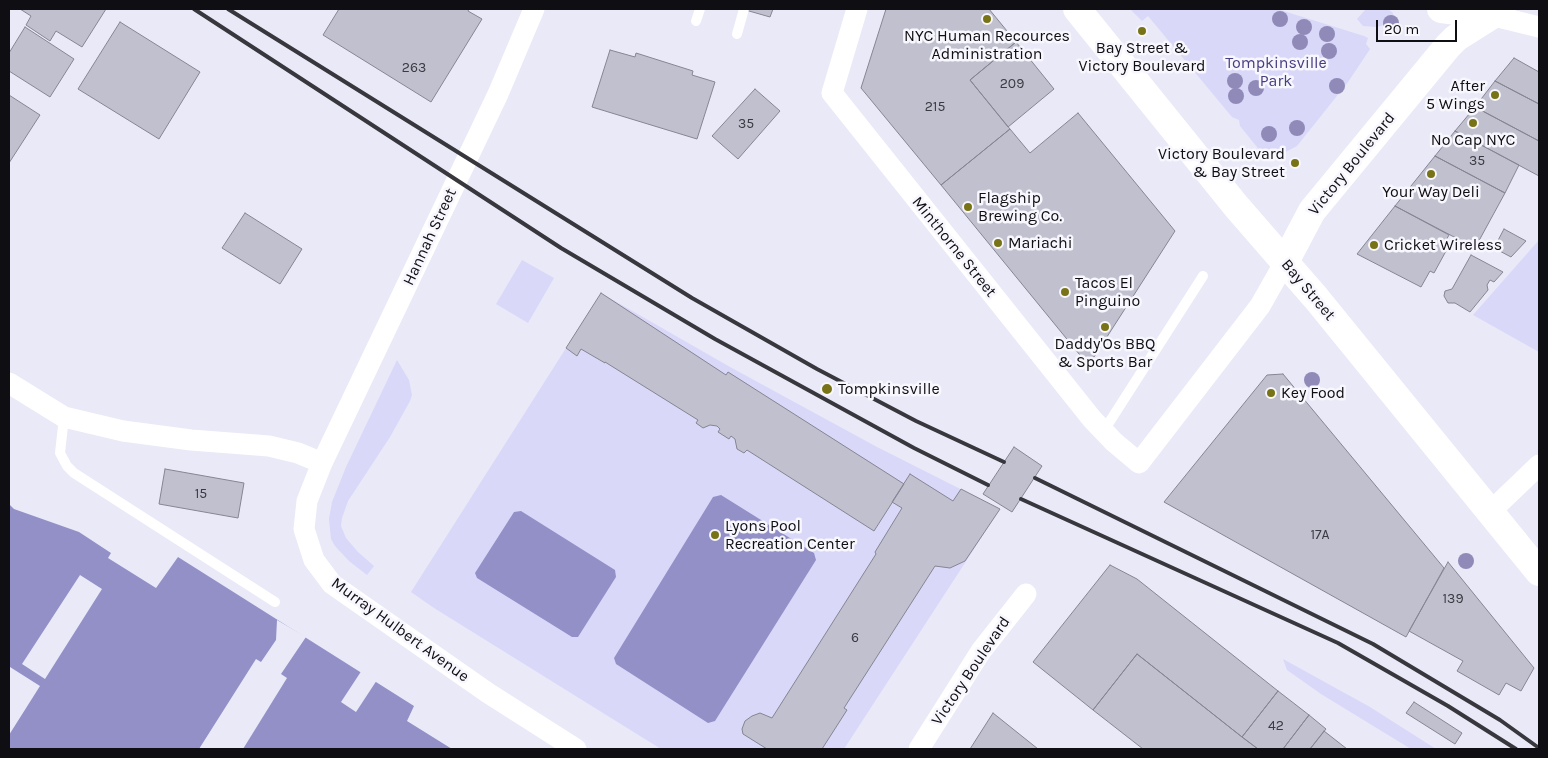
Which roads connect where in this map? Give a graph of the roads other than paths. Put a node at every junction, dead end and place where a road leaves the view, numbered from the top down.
1 (700, 9) edge
2 (857, 9) edge
3 (1077, 9) edge
4 (1441, 9) edge
5 (534, 10) edge
6 (744, 10) edge
7 (1496, 12) edge
8 (696, 21) dead end
9 (1539, 27) edge
10 (737, 34) dead end
11 (1285, 262) junction
12 (1203, 276) dead end
13 (9, 384) edge
14 (64, 417) junction
15 (1103, 432) junction
16 (322, 463) junction
17 (1139, 463) joint
18 (1539, 465) edge
19 (1490, 512) junction
20 (1539, 572) edge
21 (1026, 594) dead end
22 (275, 602) dead end
23 (576, 749) edge
24 (919, 749) edge

1 - 8 lane
2 - 15 street, Minthorne Street
3 - 11 main road, Bay Street
4 - 7 main road
5 - 16 street, Hannah Street
6 - 10 lane
7 - 9 street
7 - 11 main road, Victory Boulevard
11 - 17 street, Victory Boulevard
11 - 19 main road, Bay Street
12 - 15 lane
13 - 14 street
14 - 16 street
14 - 22 lane
15 - 17 street, Minthorne Street
16 - 23 street, Murray Hulbert Avenue
18 - 19 street
19 - 20 main road, Bay Street
21 - 24 street, Victory Boulevard

